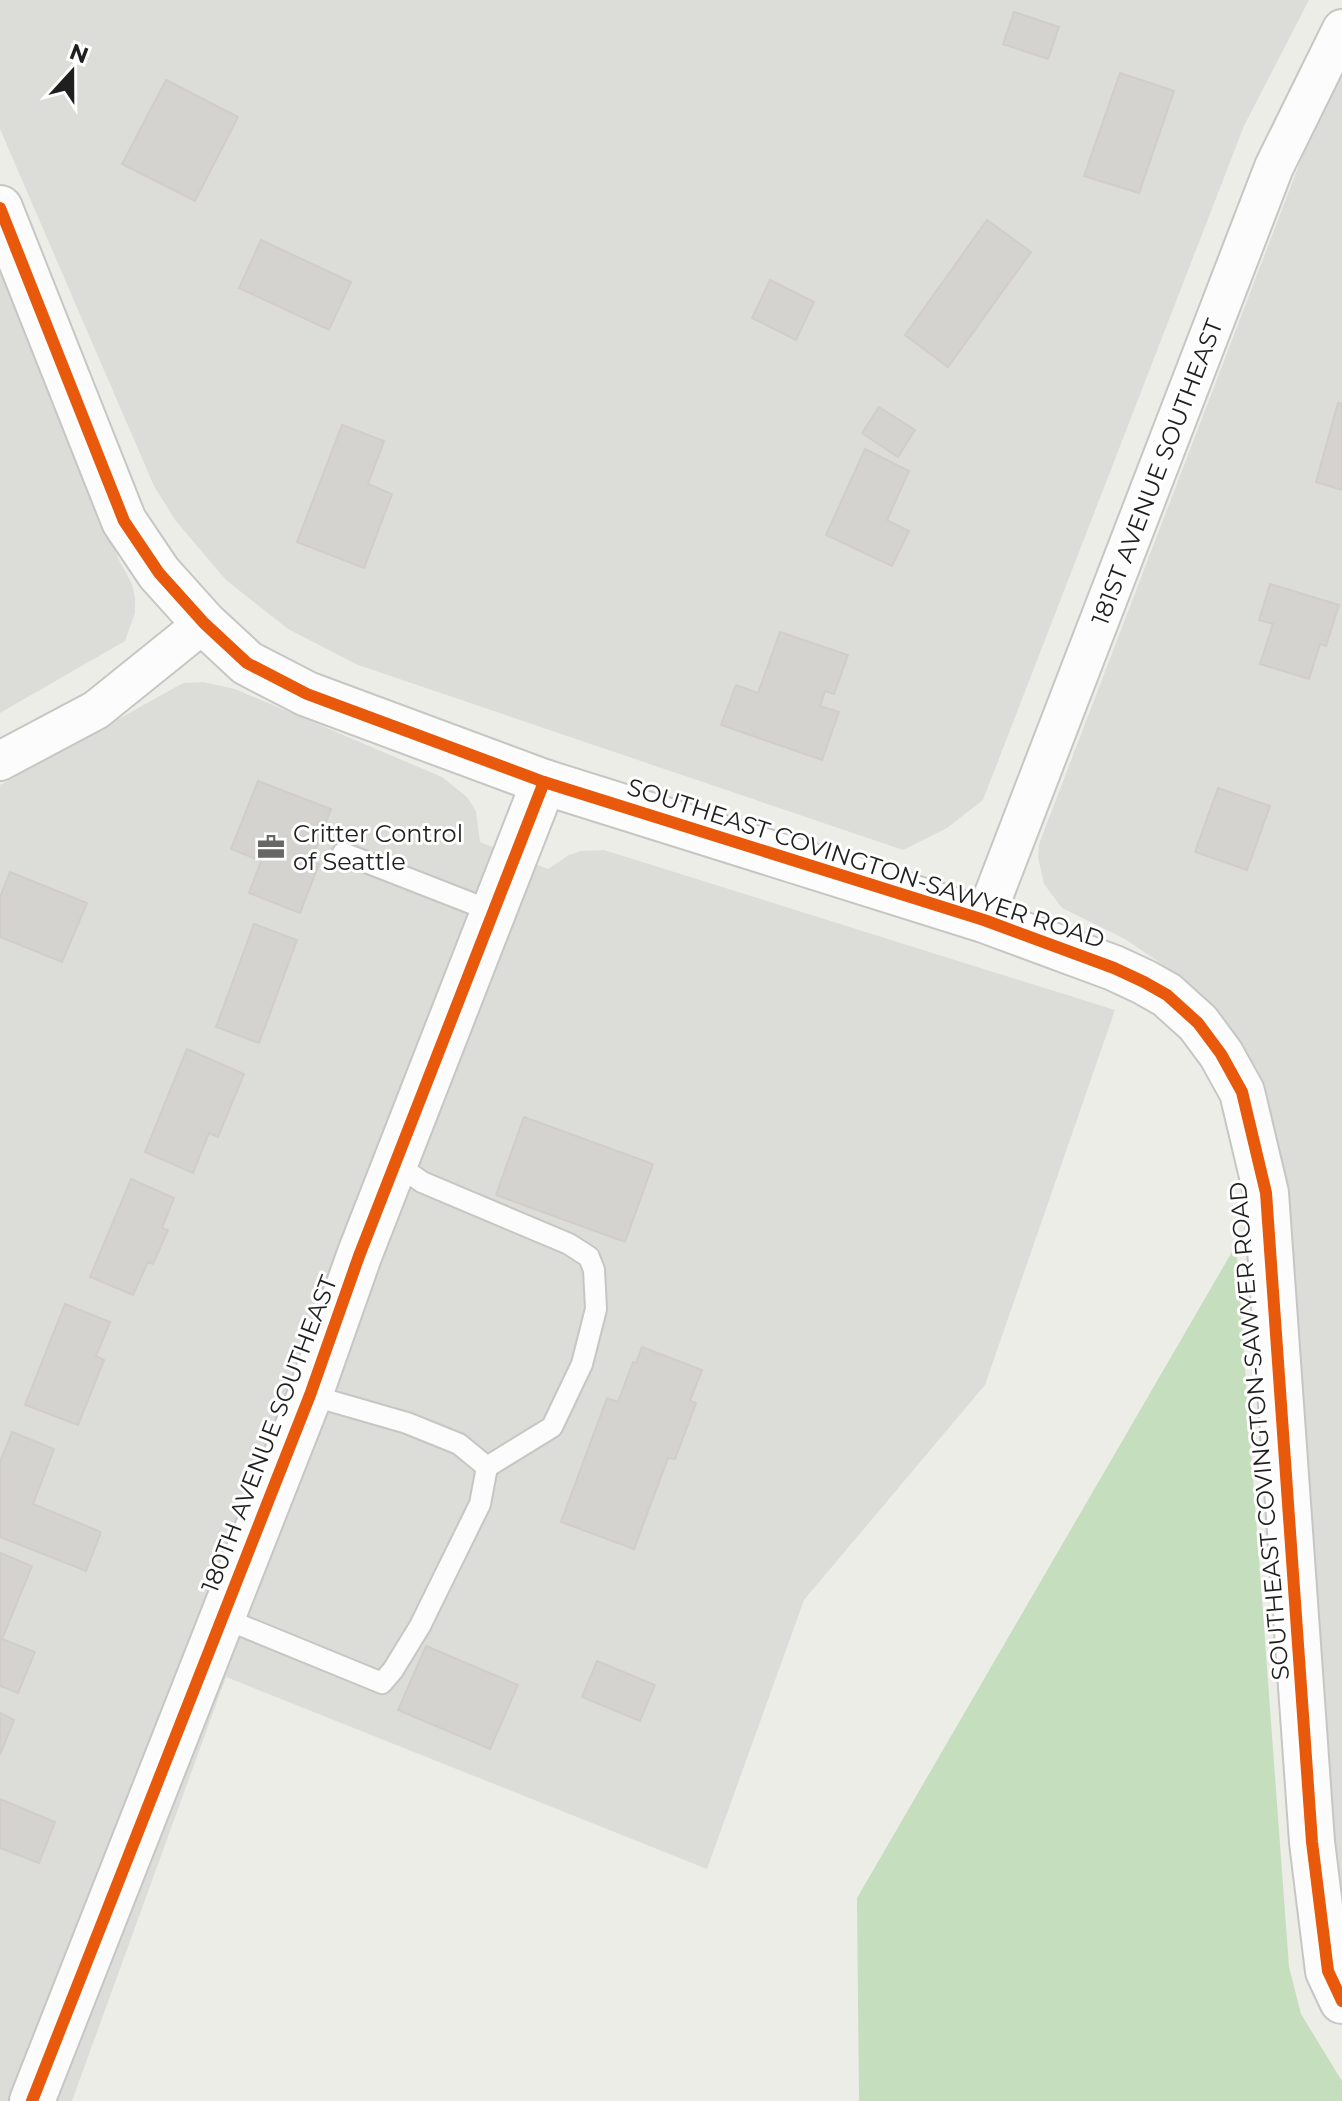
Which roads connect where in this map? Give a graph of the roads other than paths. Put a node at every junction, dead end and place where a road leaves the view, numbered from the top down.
1 (1342, 29) edge
2 (0, 208) edge
3 (204, 623) junction
4 (0, 761) edge
5 (544, 782) junction
6 (343, 853) dead end
7 (494, 912) junction
8 (984, 920) junction
9 (395, 1163) junction
10 (310, 1395) junction
11 (487, 1467) junction
12 (223, 1618) junction
13 (1342, 2001) edge
14 (32, 2101) edge

1 - 8 street, 181ST AVENUE SOUTHEAST
2 - 3 street, SOUTHEAST COVINGTON-SAWYER ROAD
3 - 4 street
3 - 5 street, SOUTHEAST COVINGTON-SAWYER ROAD
5 - 7 street, 180TH AVENUE SOUTHEAST
5 - 8 street, SOUTHEAST COVINGTON-SAWYER ROAD
6 - 7 lane
7 - 9 street, 180TH AVENUE SOUTHEAST
8 - 13 street, SOUTHEAST COVINGTON-SAWYER ROAD
9 - 10 street, 180TH AVENUE SOUTHEAST
9 - 11 lane
10 - 11 lane
10 - 12 street, 180TH AVENUE SOUTHEAST
11 - 12 lane
12 - 14 street, 180TH AVENUE SOUTHEAST

